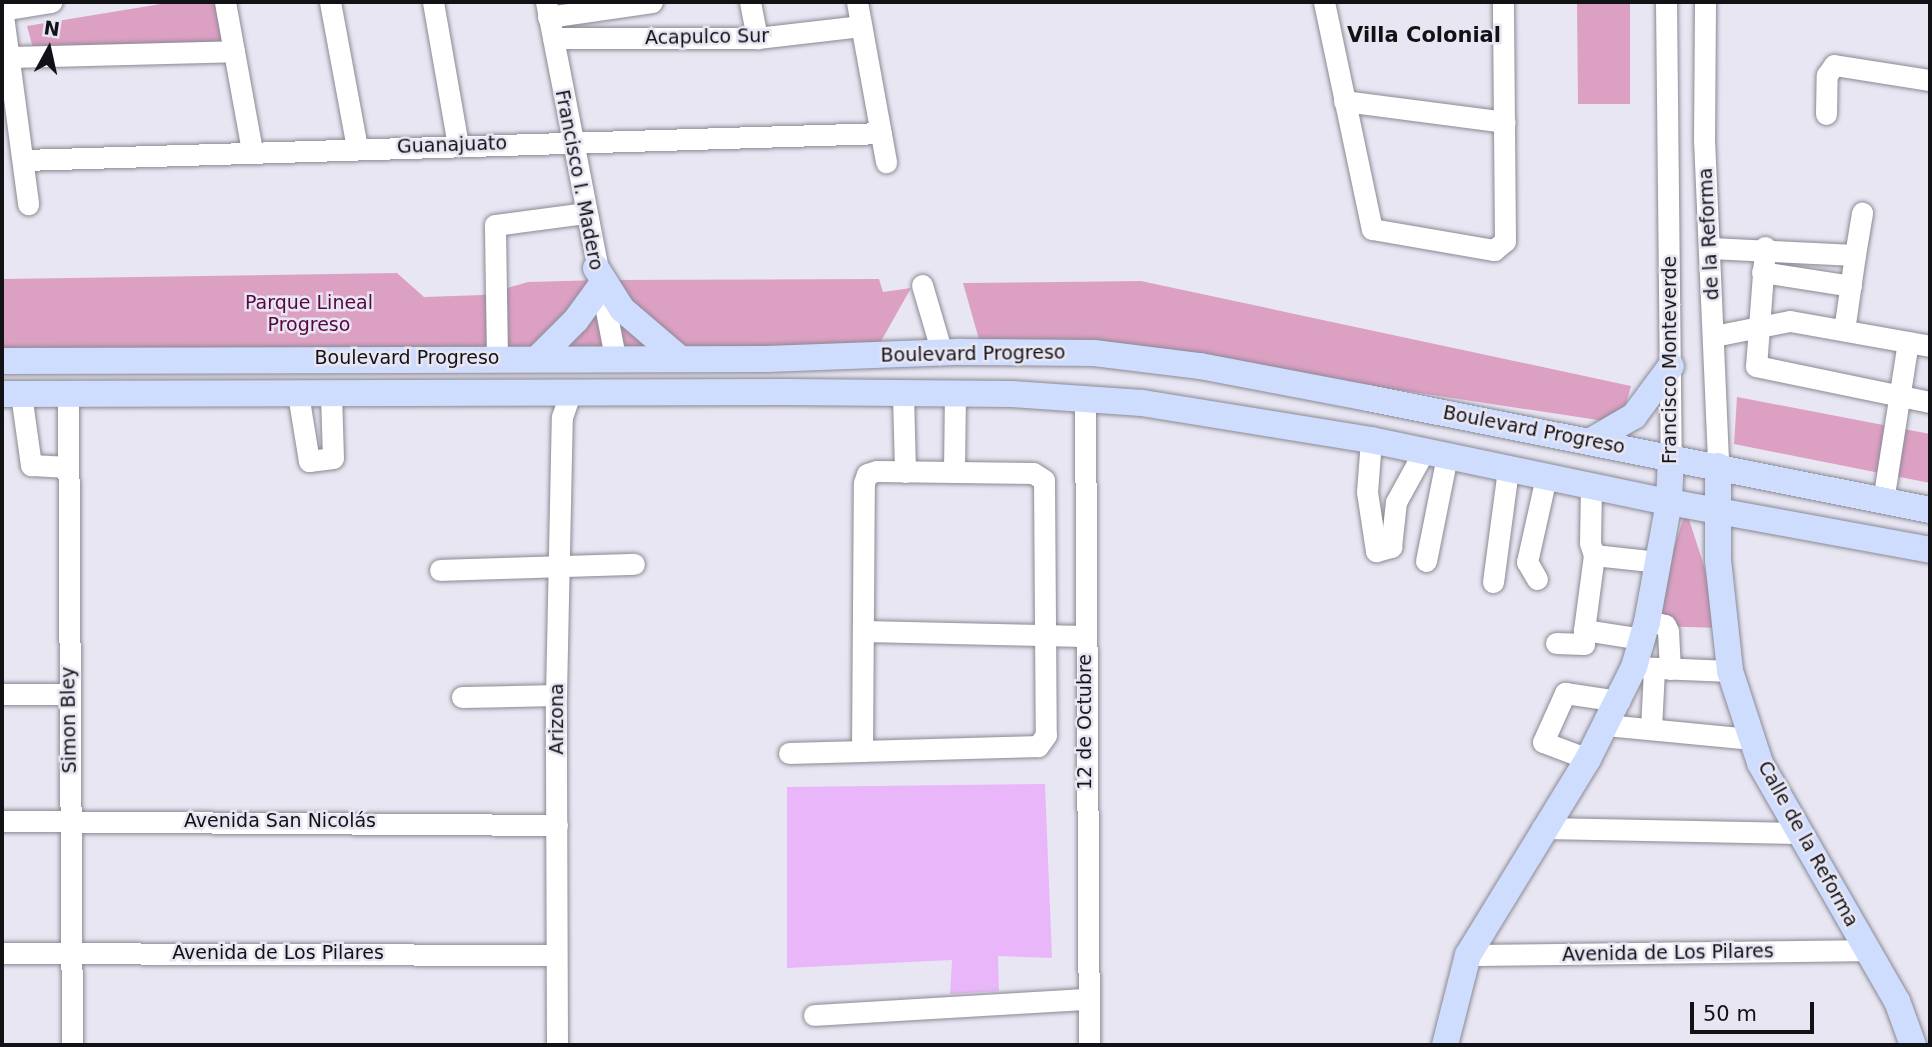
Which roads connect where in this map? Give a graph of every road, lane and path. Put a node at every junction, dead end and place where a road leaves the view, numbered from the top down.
1 (51, 2) edge
2 (225, 2) edge
3 (330, 2) edge
4 (432, 2) edge
5 (652, 2) edge
6 (750, 2) edge
7 (857, 2) edge
8 (1324, 2) edge
9 (1503, 2) edge
10 (1666, 2) edge
11 (1705, 2) edge
12 (2, 9) edge
13 (547, 9) edge
14 (861, 26) junction
15 (553, 38) junction
16 (757, 38) junction
17 (234, 51) junction
18 (10, 57) junction
19 (1930, 80) edge
20 (1344, 101) junction
21 (1826, 114) dead end
22 (1505, 122) junction
23 (880, 133) junction
24 (570, 141) junction
25 (458, 145) junction
26 (357, 148) junction
27 (252, 150) junction
28 (24, 160) junction
29 (886, 162) dead end
30 (28, 204) dead end
31 (585, 213) junction
32 (1862, 213) dead end
33 (1765, 247) junction
34 (1710, 248) junction
35 (1855, 255) junction
36 (1762, 272) junction
37 (598, 277) junction
38 (922, 285) dead end
39 (1851, 286) junction
40 (1756, 327) junction
41 (1844, 330) junction
42 (1714, 336) junction
43 (1908, 342) junction
44 (1930, 346) edge
45 (942, 352) junction
46 (497, 357) junction
47 (539, 357) junction
48 (615, 357) junction
49 (678, 357) junction
50 (2, 361) edge
51 (1671, 366) junction
52 (653, 392) junction
53 (12, 394) edge
54 (68, 394) junction
55 (298, 394) junction
56 (331, 394) junction
57 (570, 394) junction
58 (903, 394) junction
59 (955, 394) junction
60 (1898, 396) junction
61 (1085, 398) junction
62 (1930, 402) edge
63 (1371, 440) junction
64 (1591, 441) junction
65 (1436, 454) junction
66 (1671, 457) junction
67 (1718, 466) junction
68 (68, 467) junction
69 (1508, 469) junction
70 (905, 472) junction
71 (954, 472) junction
72 (1546, 477) junction
73 (1591, 486) junction
74 (1367, 492) junction
75 (1883, 501) junction
76 (1396, 502) junction
77 (1668, 502) junction
78 (1930, 510) edge
79 (1717, 511) junction
80 (1930, 550) edge
81 (1594, 555) junction
82 (1426, 561) dead end
83 (1658, 562) junction
84 (634, 564) dead end
85 (559, 565) junction
86 (440, 570) dead end
87 (1537, 579) dead end
88 (1493, 582) dead end
89 (1644, 629) junction
90 (1584, 630) junction
91 (863, 632) junction
92 (1045, 636) junction
93 (1085, 636) junction
94 (1556, 643) dead end
95 (1653, 668) junction
96 (1730, 671) junction
97 (2, 694) edge
98 (68, 694) junction
99 (556, 695) junction
100 (462, 697) dead end
101 (1619, 701) junction
102 (1606, 725) junction
103 (1651, 729) junction
104 (1752, 739) junction
105 (862, 751) junction
106 (789, 753) dead end
107 (1588, 759) junction
108 (71, 820) junction
109 (2, 821) edge
110 (557, 825) junction
111 (1542, 828) junction
112 (1799, 833) junction
113 (1868, 950) junction
114 (71, 951) junction
115 (2, 953) edge
116 (555, 955) junction
117 (1468, 956) junction
118 (1087, 999) junction
119 (814, 1015) dead end
120 (72, 1045) edge
121 (557, 1045) edge
122 (1089, 1045) edge
123 (1446, 1045) edge
124 (1913, 1045) edge

1 - 12 street
2 - 17 street
3 - 26 street
4 - 25 street
5 - 13 street
6 - 16 street
7 - 14 street
8 - 20 street
9 - 22 street
10 - 51 street, Francisco Monteverde
11 - 34 street, de la Reforma
12 - 18 street
13 - 15 street, Francisco I. Madero
14 - 16 street, Acapulco Sur
14 - 23 street
15 - 16 street, Acapulco Sur
15 - 24 street, Francisco I. Madero
17 - 18 street
17 - 27 street
18 - 28 street
19 - 21 street
20 - 22 street
20 - 22 street
23 - 24 street, Guanajuato
23 - 29 street
24 - 25 street, Guanajuato
24 - 31 street, Francisco I. Madero
25 - 26 street, Guanajuato
26 - 27 street, Guanajuato
27 - 28 street, Guanajuato
28 - 30 street
31 - 37 street, Francisco I. Madero
31 - 46 street
32 - 35 street
33 - 34 street
33 - 35 street
33 - 36 street
34 - 42 street, de la Reforma
35 - 39 street
36 - 39 street
36 - 40 street
37 - 47 main road
37 - 48 street, Francisco I. Madero
37 - 49 main road
38 - 45 street
39 - 41 street
40 - 41 street
40 - 42 street
40 - 60 street
41 - 43 street
42 - 67 street, de la Reforma
43 - 44 street
43 - 60 street
45 - 49 main road, Boulevard Progreso
45 - 64 main road, Boulevard Progreso
46 - 47 main road, Boulevard Progreso
46 - 50 main road, Boulevard Progreso
47 - 48 main road, Boulevard Progreso
48 - 49 main road, Boulevard Progreso
48 - 52 main road
48 - 57 main road
51 - 64 main road
51 - 66 street, Francisco Monteverde
52 - 57 main road, Boulevard Progreso
52 - 58 main road, Boulevard Progreso
53 - 54 main road, Boulevard Progreso
53 - 68 street
54 - 55 main road, Boulevard Progreso
54 - 68 street, Simon Bley
55 - 56 main road, Boulevard Progreso
55 - 56 street
56 - 57 main road, Boulevard Progreso
57 - 85 street, Arizona
58 - 59 main road, Boulevard Progreso
58 - 70 street
59 - 61 main road, Boulevard Progreso
59 - 71 street
60 - 62 street
60 - 75 street
61 - 63 main road, Boulevard Progreso
61 - 93 street, 12 de Octubre
63 - 65 main road, Boulevard Progreso
63 - 74 street
64 - 66 main road, Boulevard Progreso
65 - 69 main road, Boulevard Progreso
65 - 76 street
65 - 82 street
66 - 67 main road, Boulevard Progreso
66 - 77 main road, Francisco Monteverde
67 - 75 main road, Boulevard Progreso
67 - 79 main road, Calle de la Reforma
68 - 98 street, Simon Bley
69 - 72 main road, Boulevard Progreso
69 - 88 street
70 - 71 street
70 - 91 street
71 - 92 street
72 - 73 main road, Boulevard Progreso
72 - 87 street
73 - 77 main road, Boulevard Progreso
73 - 81 street
74 - 76 street
74 - 76 street
75 - 78 main road, Boulevard Progreso
77 - 79 main road, Boulevard Progreso
77 - 83 main road, Francisco Monteverde
79 - 80 main road, Boulevard Progreso
79 - 96 main road, Calle de la Reforma
81 - 83 street
81 - 90 street
83 - 89 main road, Francisco Monteverde
84 - 85 street
85 - 86 street
85 - 99 street, Arizona
89 - 90 street
89 - 95 main road, Francisco Monteverde
89 - 95 street
90 - 94 street
91 - 92 street
91 - 105 street
92 - 93 street
92 - 105 street
93 - 118 street, 12 de Octubre
95 - 96 street
95 - 101 main road, Francisco Monteverde
95 - 103 street
96 - 104 main road, Calle de la Reforma
97 - 98 street
98 - 108 street, Simon Bley
99 - 100 street
99 - 110 street, Arizona
101 - 102 main road, Francisco Monteverde
101 - 107 street
102 - 103 street
102 - 107 main road, Francisco Monteverde
103 - 104 street
104 - 112 main road, Calle de la Reforma
105 - 106 street
107 - 111 main road, Francisco Monteverde
108 - 109 street, Avenida San Nicolás
108 - 110 street, Avenida San Nicolás
108 - 114 street, Simon Bley
110 - 116 street, Arizona
111 - 112 street
111 - 117 main road, Francisco Monteverde
112 - 113 main road, Calle de la Reforma
113 - 117 street, Avenida de Los Pilares
113 - 124 main road, Calle de la Reforma
114 - 115 street, Avenida de Los Pilares
114 - 116 street, Avenida de Los Pilares
114 - 120 street, Simon Bley
116 - 121 street, Arizona
117 - 123 main road, Francisco Monteverde
118 - 119 street
118 - 122 street, 12 de Octubre

